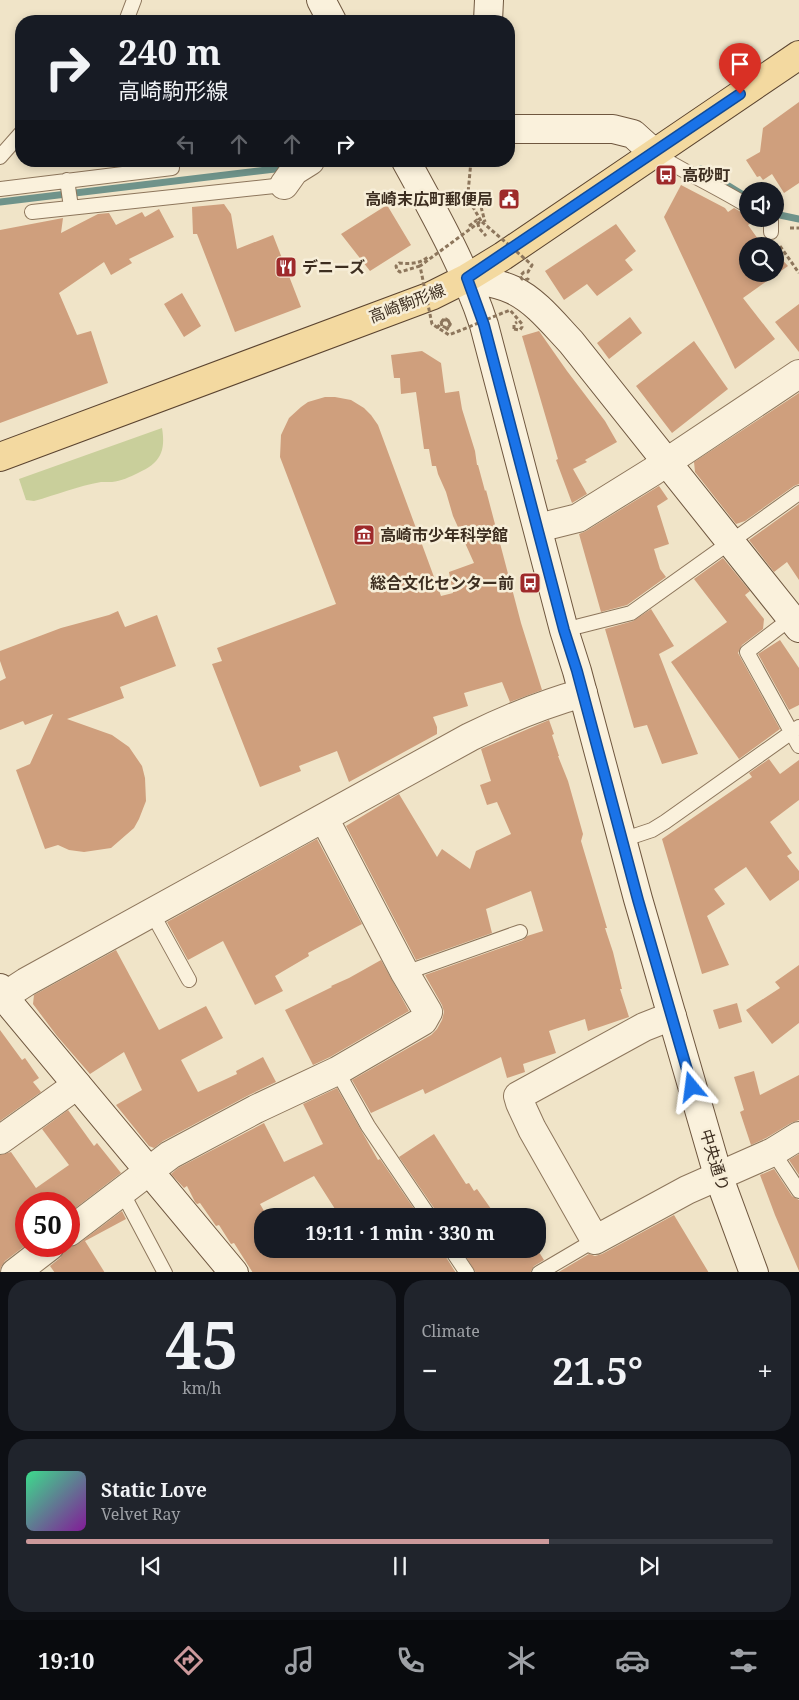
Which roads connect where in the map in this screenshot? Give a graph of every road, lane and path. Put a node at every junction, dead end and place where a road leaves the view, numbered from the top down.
1 (134, 0) edge
2 (321, 0) edge
3 (489, 0) edge
4 (128, 15) edge
5 (329, 15) edge
6 (488, 15) edge
7 (799, 55) edge
8 (515, 129) edge
9 (15, 140) edge
10 (654, 153) junction
11 (0, 157) edge
12 (300, 167) edge
13 (409, 167) edge
14 (470, 167) edge
15 (172, 168) dead end
16 (68, 183) junction
17 (284, 185) joint
18 (0, 189) edge
19 (739, 201) edge
20 (71, 204) junction
21 (467, 204) dead end
22 (32, 212) dead end
23 (483, 221) junction
24 (423, 261) dead end
25 (420, 266) junction
26 (530, 276) dead end
27 (467, 278) junction
28 (436, 328) junction
29 (514, 329) dead end
30 (446, 331) dead end
31 (799, 374) edge
32 (0, 457) edge
33 (666, 463) junction
34 (799, 493) edge
35 (538, 528) junction
36 (729, 543) junction
37 (796, 619) edge
38 (564, 630) junction
39 (583, 693) junction
40 (795, 730) edge
41 (799, 746) edge
42 (324, 818) junction
43 (622, 840) junction
44 (152, 914) junction
45 (520, 932) dead end
46 (405, 972) junction
47 (189, 980) dead end
48 (1, 994) edge
49 (672, 1016) junction
50 (337, 1071) junction
51 (77, 1085) junction
52 (799, 1136) edge
53 (0, 1140) edge
54 (773, 1152) junction
55 (148, 1170) junction
56 (718, 1175) junction
57 (799, 1191) edge
58 (122, 1192) junction
59 (424, 1208) edge
60 (80, 1224) edge
61 (595, 1240) junction
62 (35, 1257) edge
63 (457, 1258) edge
64 (15, 1272) edge
65 (165, 1272) edge
66 (234, 1272) edge
67 (467, 1272) edge
68 (539, 1272) edge
69 (754, 1272) edge

1 - 4 lane
2 - 5 street
3 - 6 street
7 - 10 main road, 高崎駒形線
8 - 10 street
9 - 11 lane
10 - 19 lane
10 - 27 main road, 高崎駒形線
12 - 17 street
13 - 27 street, 中央通り
14 - 21 path
15 - 16 lane
16 - 18 lane
16 - 20 lane
17 - 20 lane
20 - 22 lane
23 - 23 path
23 - 25 path, bridge
23 - 26 path, bridge
24 - 25 path
25 - 28 path, bridge
27 - 32 main road, 高崎駒形線
27 - 33 street
27 - 35 street, 中央通り
28 - 29 path, bridge
28 - 30 path, bridge
31 - 33 street
33 - 35 street
33 - 36 street
34 - 36 lane
35 - 38 street, 中央通り
36 - 37 street
36 - 38 lane
37 - 40 lane
38 - 39 street, 中央通り
39 - 42 street
39 - 43 street, 中央通り
40 - 41 lane
40 - 43 lane
42 - 44 street
42 - 46 street
43 - 49 street, 中央通り
44 - 47 lane
44 - 48 street
45 - 46 lane
46 - 50 street
48 - 51 street
49 - 56 street, 中央通り
49 - 61 street
50 - 55 street
50 - 59 lane
51 - 53 street
51 - 55 street
52 - 54 street
54 - 56 street
54 - 57 lane
55 - 58 street
55 - 66 street
56 - 61 street
56 - 69 street, 中央通り
58 - 60 street
58 - 65 lane
61 - 68 lane
62 - 64 street
63 - 67 lane

